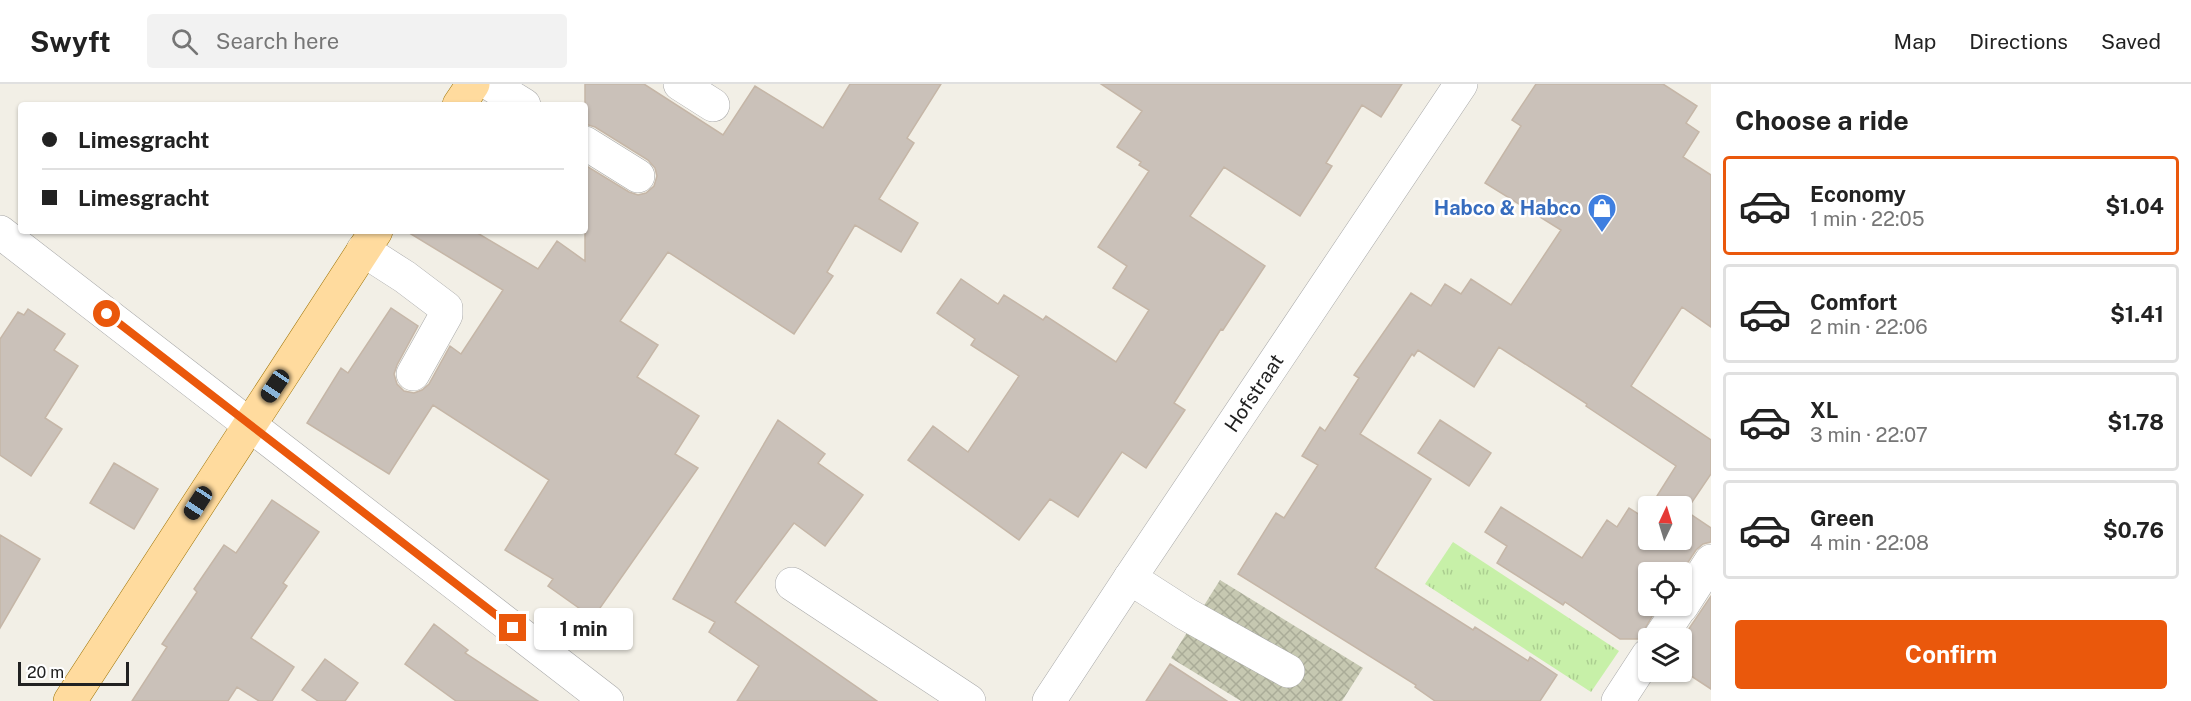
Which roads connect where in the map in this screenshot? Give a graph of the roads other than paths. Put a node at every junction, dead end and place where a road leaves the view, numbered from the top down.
1 (473, 84) edge
2 (490, 84) edge
3 (680, 84) edge
4 (1461, 84) edge
5 (461, 102) edge
6 (519, 102) edge
7 (713, 105) dead end
8 (588, 145) edge
9 (638, 176) dead end
10 (0, 232) edge
11 (370, 241) edge
12 (413, 374) dead end
13 (249, 424) junction
14 (1711, 561) edge
15 (1130, 578) junction
16 (792, 584) dead end
17 (1692, 590) edge
18 (1638, 670) edge
19 (1288, 671) dead end
20 (70, 701) edge
21 (607, 701) edge
22 (969, 701) edge
23 (1049, 701) edge
24 (1618, 701) edge

1 - 5 main road
2 - 6 street
3 - 7 street
4 - 15 street, Hofstraat
8 - 9 street
10 - 13 street
11 - 12 street
11 - 13 main road
13 - 20 main road
13 - 21 street
14 - 17 street
15 - 19 street
15 - 23 street, Hofstraat
16 - 22 street
18 - 24 street

